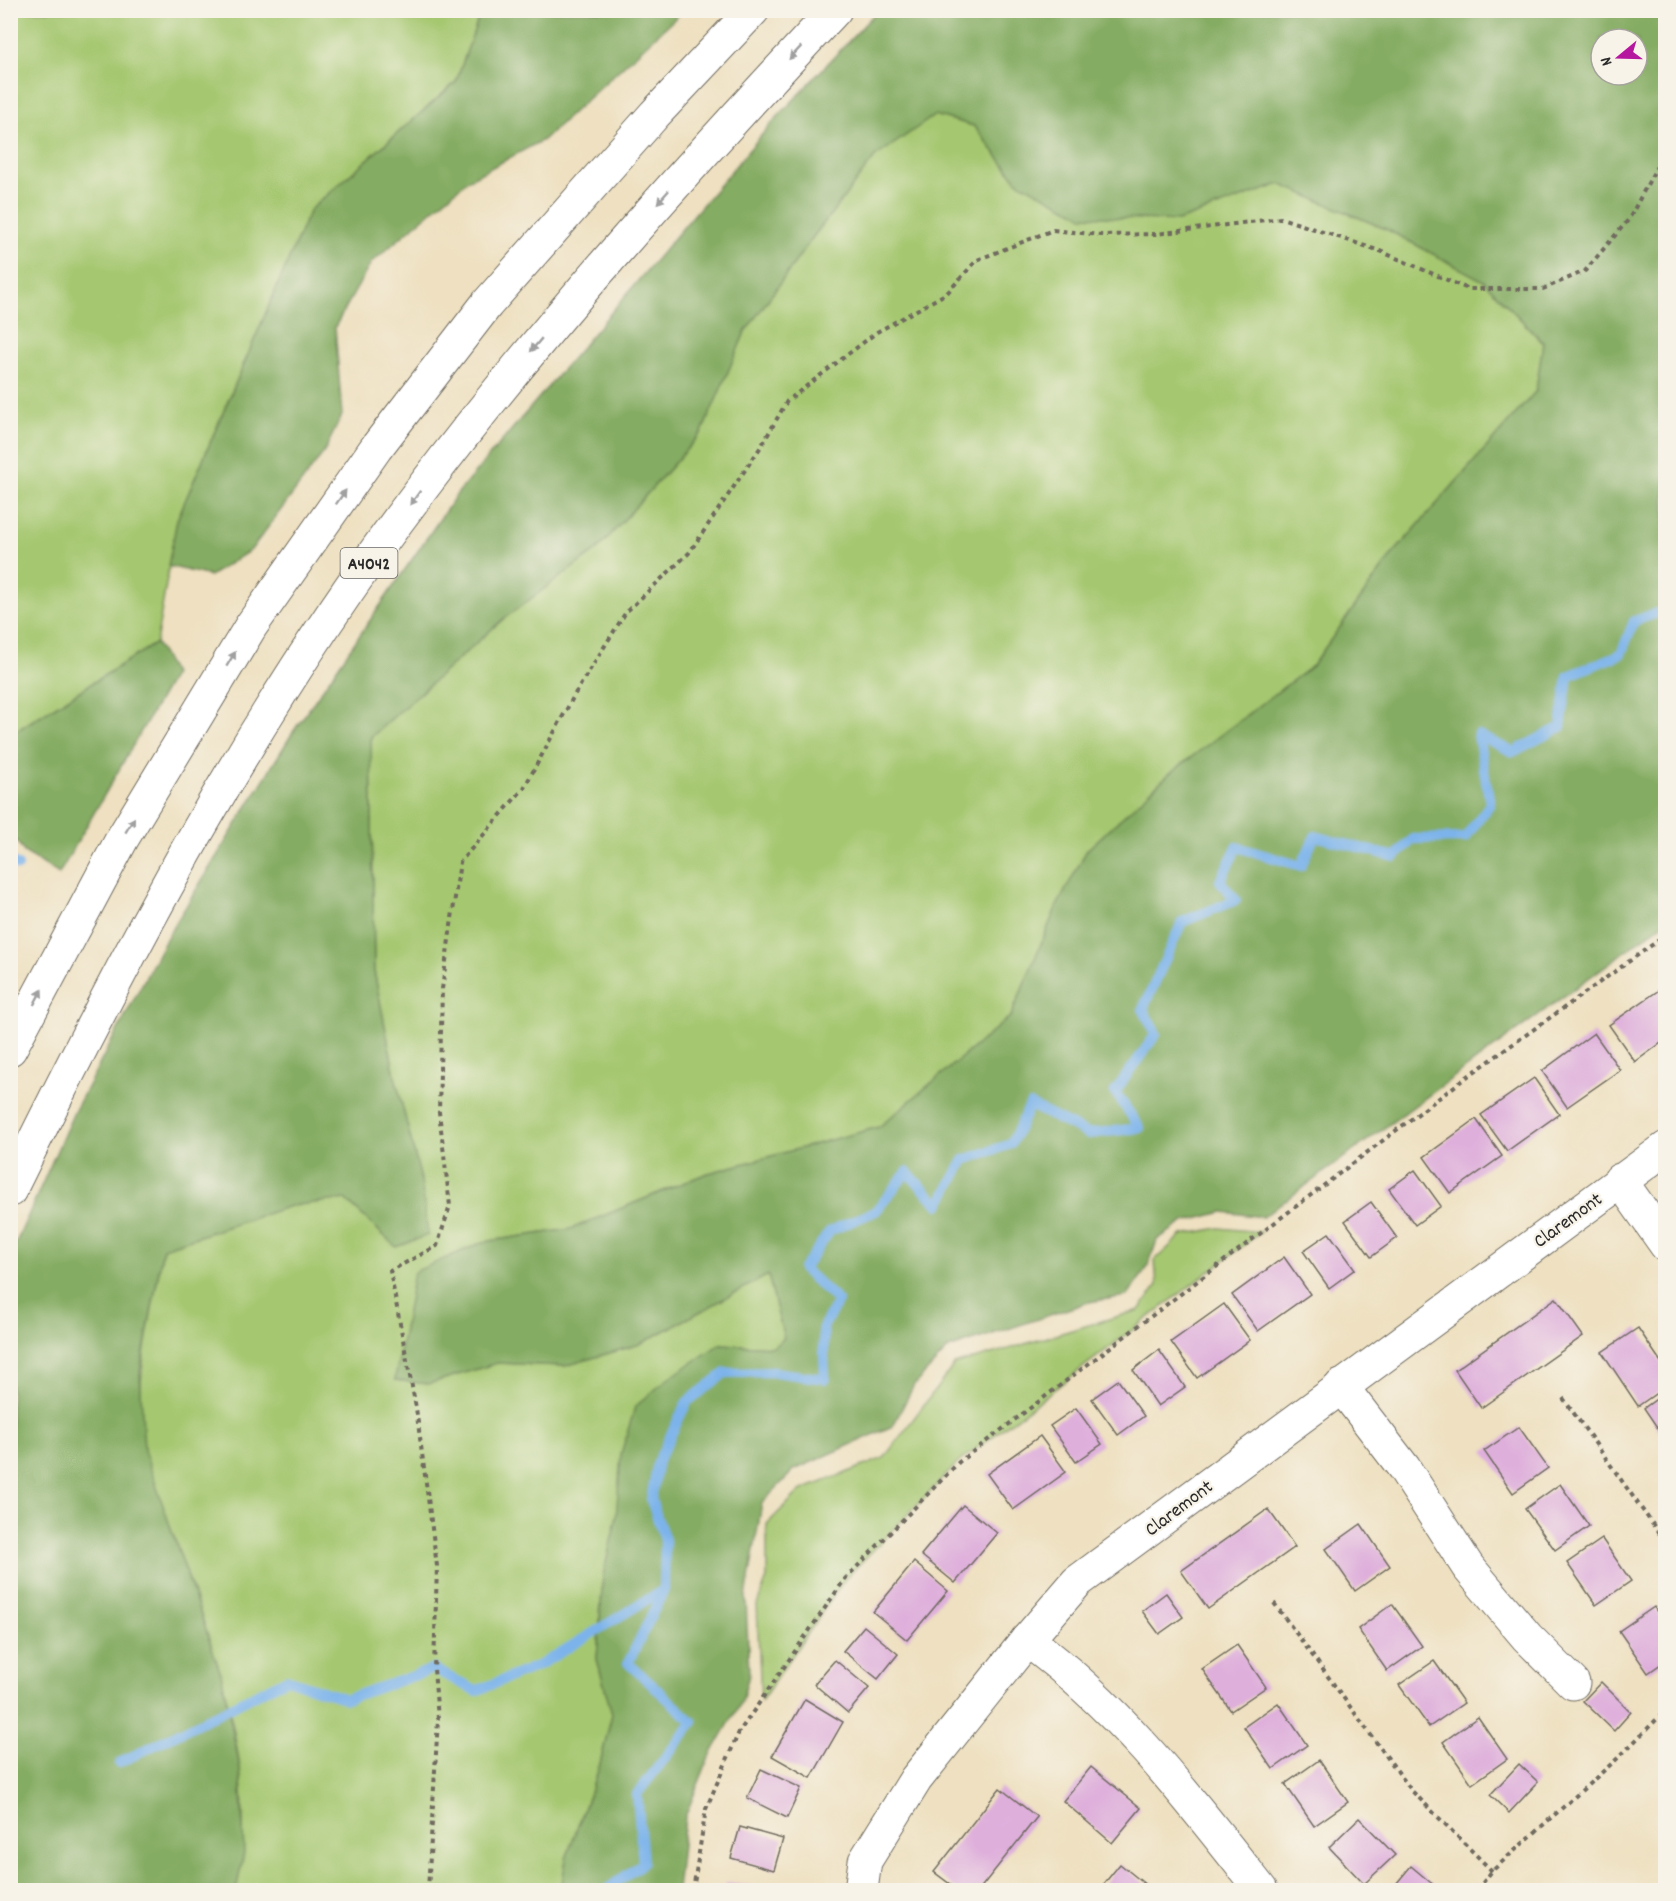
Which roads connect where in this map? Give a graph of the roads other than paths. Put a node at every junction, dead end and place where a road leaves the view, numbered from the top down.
1 (753, 10) edge
2 (834, 10) edge
3 (10, 1048) edge
4 (1665, 1148) edge
5 (1620, 1180) junction
6 (10, 1190) edge
7 (1665, 1245) edge
8 (1341, 1386) junction
9 (1027, 1640) junction
10 (1574, 1683) dead end
11 (861, 1890) edge
12 (1261, 1890) edge

3 -> 1 main road, A4042
2 -> 6 main road, A4042
4 - 5 main road, Claremont
5 - 7 main road, Claremont
5 - 8 main road, Claremont
8 - 9 main road, Claremont
8 - 10 main road
9 - 11 main road, Claremont
9 - 12 main road

